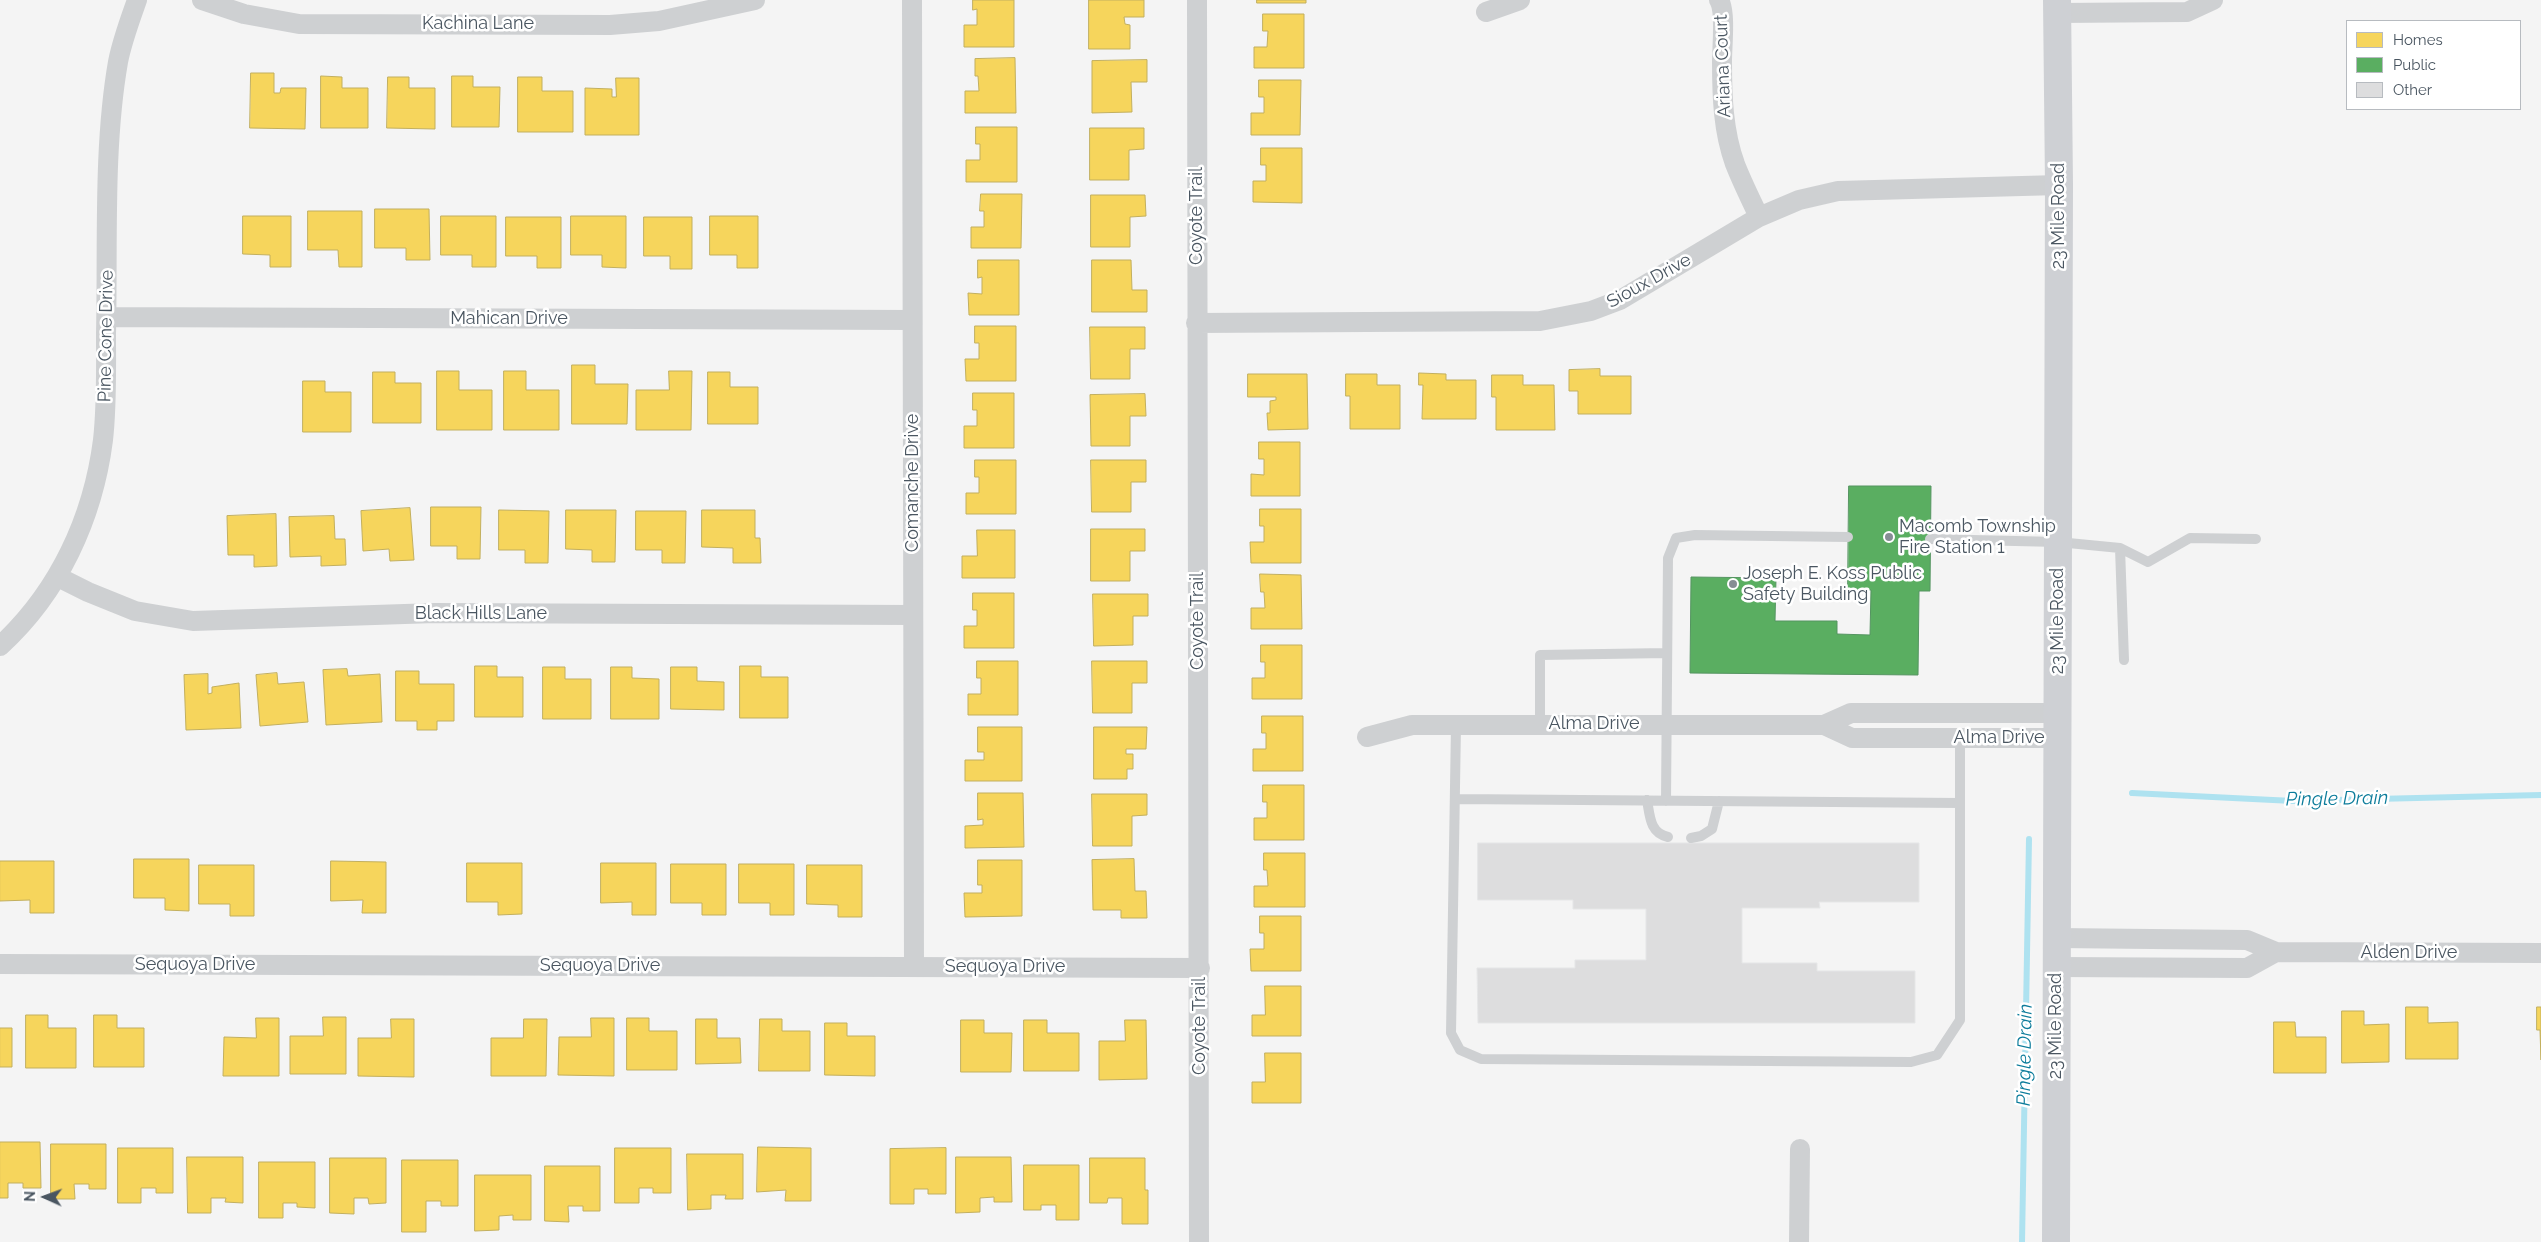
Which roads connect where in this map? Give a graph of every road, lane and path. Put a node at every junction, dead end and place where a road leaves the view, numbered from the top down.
1 (137, 0) edge
2 (202, 0) edge
3 (754, 0) edge
4 (912, 0) edge
5 (1197, 0) edge
6 (1520, 0) edge
7 (1719, 0) edge
8 (2213, 0) edge
9 (2058, 7) edge
10 (1486, 12) dead end
11 (2059, 185) junction
12 (1759, 217) junction
13 (107, 317) junction
14 (912, 320) junction
15 (1196, 322) junction
16 (1848, 537) dead end
17 (1930, 539) dead end
18 (2256, 539) dead end
19 (2058, 542) junction
20 (2120, 548) junction
21 (58, 577) junction
22 (914, 615) junction
23 (0, 646) edge
24 (1667, 653) junction
25 (2124, 660) dead end
26 (1667, 724) junction
27 (1456, 725) junction
28 (1540, 725) junction
29 (2057, 725) junction
30 (1951, 728) junction
31 (1367, 737) dead end
32 (1454, 799) junction
33 (1647, 800) junction
34 (1666, 801) junction
35 (1719, 801) junction
36 (1960, 803) junction
37 (1668, 837) dead end
38 (1690, 838) dead end
39 (2056, 938) junction
40 (2276, 952) junction
41 (2541, 953) edge
42 (0, 964) edge
43 (914, 966) junction
44 (2056, 967) junction
45 (1200, 968) junction
46 (1800, 1149) dead end
47 (1200, 1242) edge
48 (1799, 1242) edge
49 (2056, 1242) edge

1 - 13 street, Pine Cone Drive
2 - 3 street, Kachina Lane
4 - 14 street, Comanche Drive
5 - 15 street, Coyote Trail
6 - 10 street
7 - 12 street, Ariana Court
8 - 9 street
9 - 11 main road, 23 Mile Road
11 - 12 street, Sioux Drive
11 - 19 main road, 23 Mile Road
12 - 15 street, Sioux Drive
13 - 14 street, Mahican Drive
13 - 21 street, Pine Cone Drive
14 - 22 street, Comanche Drive
15 - 45 street, Coyote Trail
16 - 24 lane
17 - 19 lane
18 - 20 lane
19 - 20 lane
19 - 29 main road, 23 Mile Road
20 - 25 lane
21 - 22 street, Black Hills Lane
21 - 23 street, Pine Cone Drive
22 - 43 street, Comanche Drive
24 - 26 lane
24 - 28 lane
26 - 28 street, Alma Drive
26 - 30 street, Alma Drive
26 - 34 lane
27 - 28 street, Alma Drive
27 - 31 street, Alma Drive
27 - 32 lane
29 - 30 street, Alma Drive
29 - 30 street, Alma Drive
29 - 39 main road, 23 Mile Road
30 - 36 lane
32 - 33 lane
32 - 36 lane
33 - 34 lane
33 - 37 lane
34 - 35 lane
35 - 36 lane
35 - 38 lane
39 - 40 street, Alden Drive
39 - 44 main road, 23 Mile Road
40 - 41 street, Alden Drive
40 - 44 street, Alden Drive
42 - 43 street, Sequoya Drive
43 - 45 street, Sequoya Drive
44 - 49 main road, 23 Mile Road
45 - 47 street, Coyote Trail
46 - 48 street

